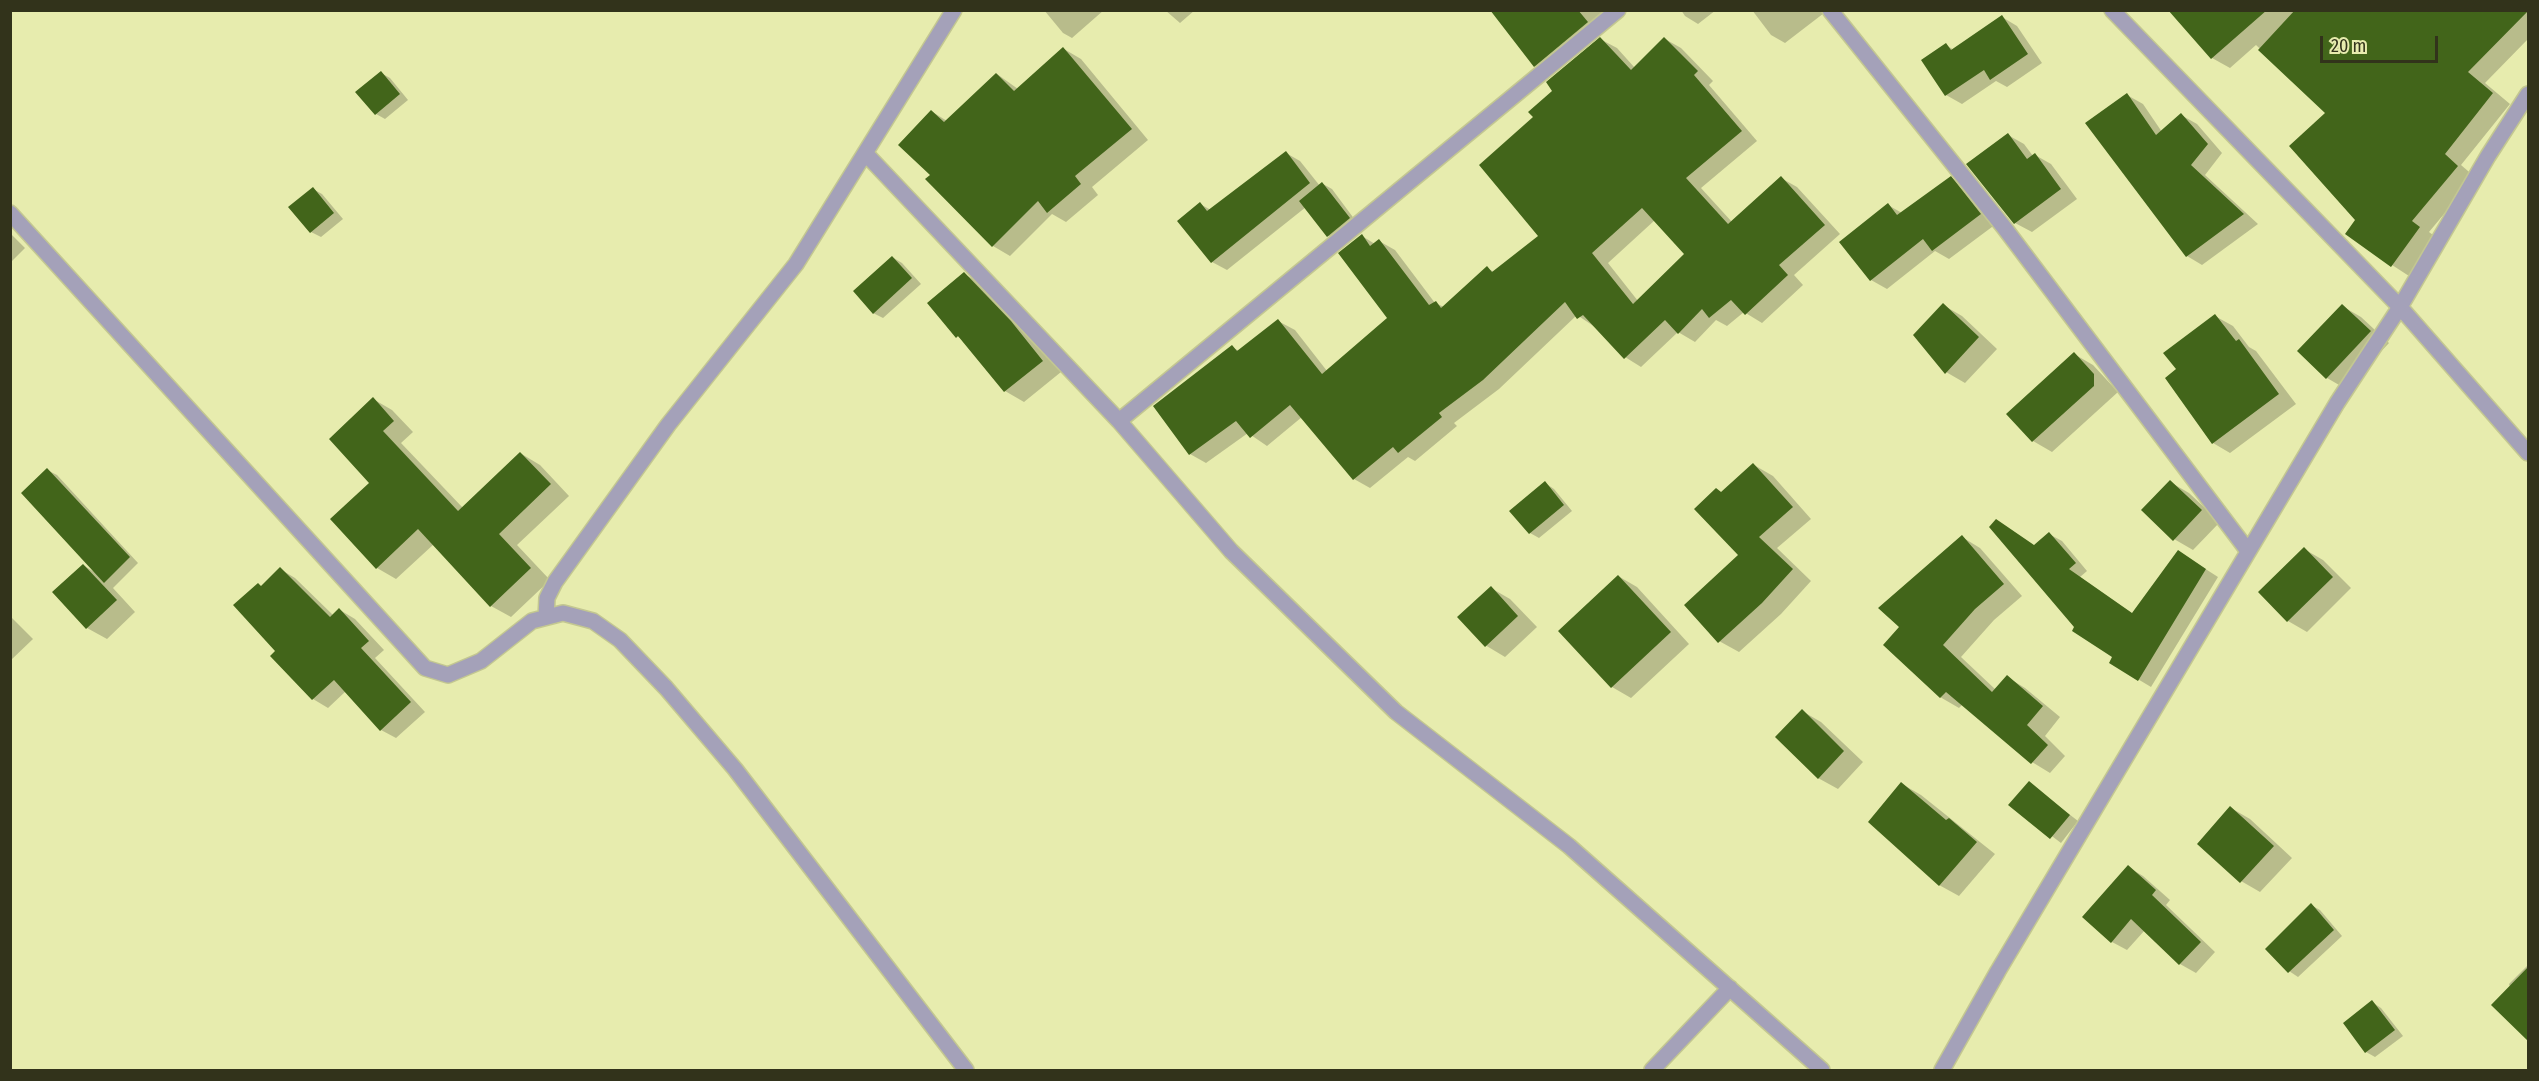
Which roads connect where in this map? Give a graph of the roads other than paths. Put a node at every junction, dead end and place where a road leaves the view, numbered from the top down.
1 (954, 10) edge
2 (1617, 10) edge
3 (1830, 10) edge
4 (2112, 10) edge
5 (2529, 93) edge
6 (866, 154) junction
7 (10, 213) edge
8 (2400, 307) junction
9 (1119, 421) junction
10 (2529, 453) edge
11 (2248, 551) junction
12 (546, 617) junction
13 (1730, 988) junction
14 (966, 1071) edge
15 (1652, 1071) edge
16 (1822, 1071) edge
17 (1942, 1071) edge

1 - 6 street
2 - 9 street
3 - 11 street
4 - 8 street
5 - 8 street
6 - 9 street
6 - 12 street
7 - 12 street
8 - 10 street
8 - 11 street
9 - 13 street
11 - 17 street
12 - 14 street
13 - 15 street
13 - 16 street

